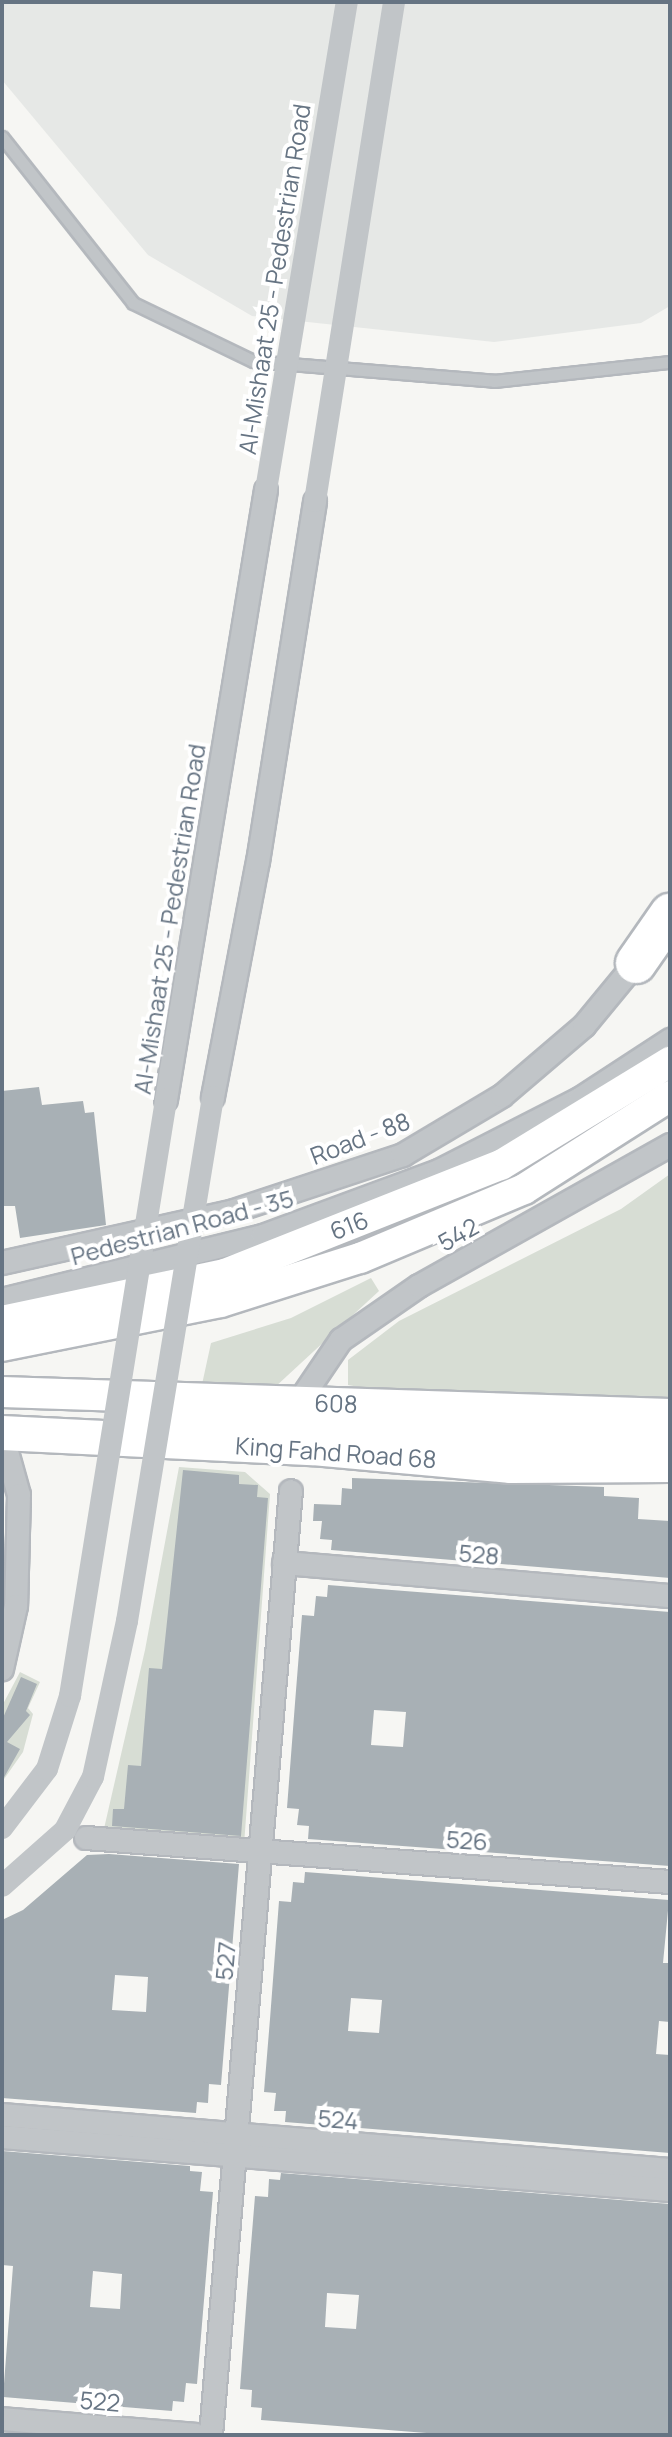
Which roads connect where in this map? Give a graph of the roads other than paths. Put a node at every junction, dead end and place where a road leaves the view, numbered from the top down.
1 (347, 2) edge
2 (394, 2) edge
3 (2, 137) edge
4 (670, 362) edge
5 (670, 914) edge
6 (670, 936) edge
7 (636, 963) junction
8 (670, 1040) edge
9 (670, 1062) edge
10 (670, 1096) edge
11 (670, 1145) edge
12 (2, 1263) edge
13 (2, 1300) edge
14 (2, 1321) edge
15 (2, 1346) edge
16 (2, 1392) edge
17 (299, 1402) junction
18 (670, 1414) edge
19 (2, 1416) edge
20 (2, 1433) edge
21 (670, 1441) edge
22 (670, 1465) edge
23 (291, 1491) dead end
24 (284, 1563) junction
25 (670, 1596) edge
26 (2, 1669) edge
27 (2, 1828) edge
28 (86, 1838) dead end
29 (260, 1850) junction
30 (670, 1882) edge
31 (2, 1886) edge
32 (2, 2115) edge
33 (2, 2137) edge
34 (235, 2147) junction
35 (670, 2170) edge
36 (670, 2190) edge
37 (2, 2419) edge
38 (195, 2435) edge
39 (211, 2435) edge

1 - 27 street, Al-Mishaat 25 - Pedestrian Road, bridge
2 - 31 street, bridge
3 - 4 lane
5 - 7 highway
6 - 7 lane, Road - 88
7 - 12 street, Road - 88
8 - 13 street, Pedestrian Road - 35
9 - 14 main road, 616
10 - 15 main road, 616
11 - 17 street, 542
16 - 17 main road, 608
17 - 18 main road, 608
19 - 21 main road, King Fahd Road 68
20 - 22 main road, King Fahd Road 68
20 - 26 street
23 - 24 street, 527
24 - 25 street, 528
24 - 29 street, 527
28 - 29 street, 526
29 - 30 street, 526
29 - 34 street, 527
32 - 34 street, 524
33 - 34 street, 524
34 - 35 street, 524
34 - 36 street, 524
34 - 39 street, 527
37 - 38 street, 522

